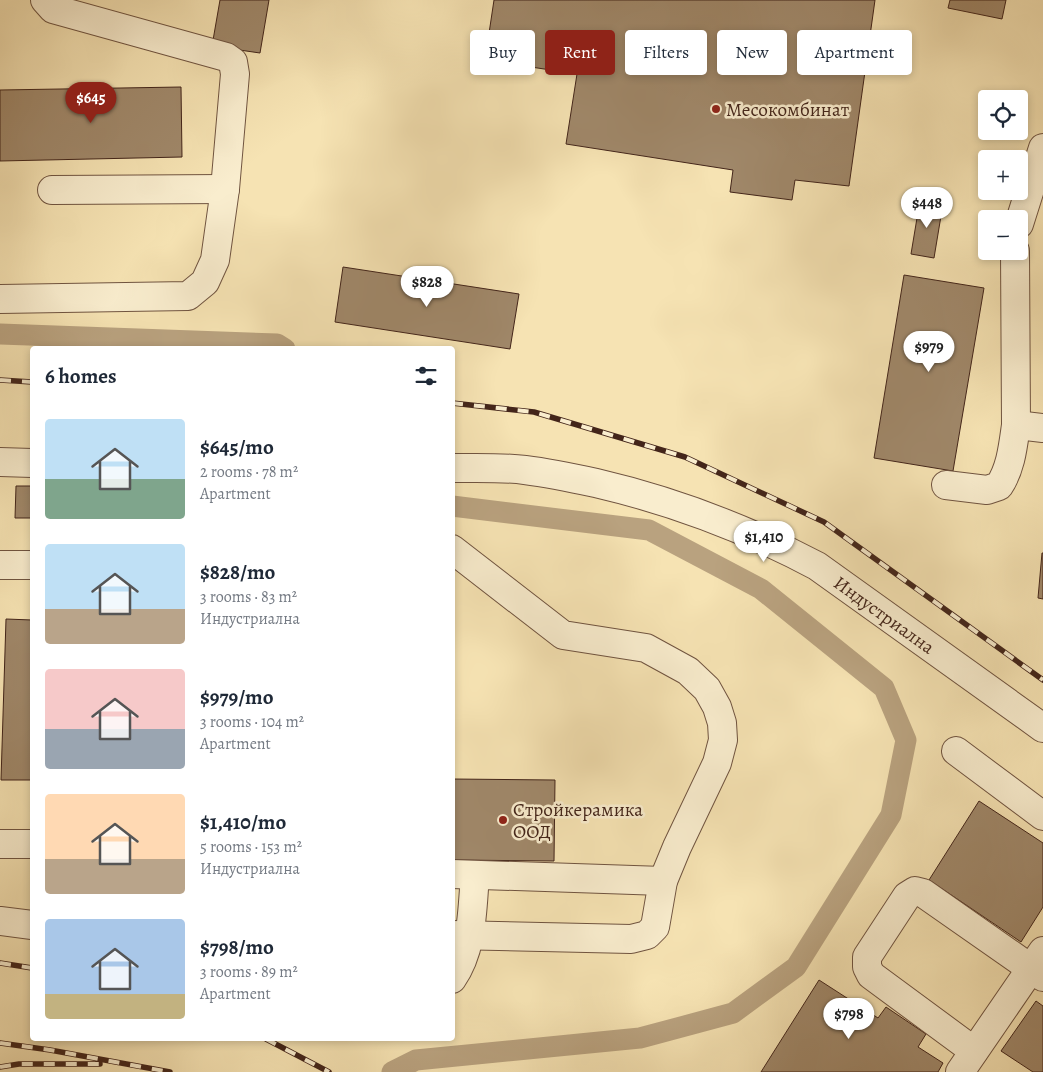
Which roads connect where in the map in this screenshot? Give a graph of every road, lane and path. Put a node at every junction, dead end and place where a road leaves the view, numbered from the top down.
1 (45, 0) edge
2 (1043, 148) edge
3 (224, 189) junction
4 (52, 190) dead end
5 (1023, 210) edge
6 (1015, 260) edge
7 (0, 299) edge
8 (1016, 425) junction
9 (1043, 428) edge
10 (0, 462) edge
11 (30, 463) edge
12 (455, 468) edge
13 (946, 485) dead end
14 (455, 551) edge
15 (0, 565) edge
16 (30, 566) edge
17 (1043, 728) edge
18 (956, 750) dead end
19 (1043, 816) edge
20 (0, 844) edge
21 (30, 844) edge
22 (464, 875) edge
23 (663, 881) junction
24 (0, 921) edge
25 (30, 925) edge
26 (461, 936) edge
27 (1039, 965) edge
28 (455, 975) edge
29 (967, 1062) edge

1 - 3 street
2 - 5 street
3 - 4 street
3 - 7 street
6 - 8 street
8 - 9 street
8 - 13 street
10 - 11 street
12 - 17 street, Индустриална
14 - 23 street
15 - 16 street
18 - 19 street
20 - 21 street
22 - 23 street
22 - 26 street
23 - 26 street
24 - 25 street
26 - 28 street
27 - 29 street
27 - 29 street

